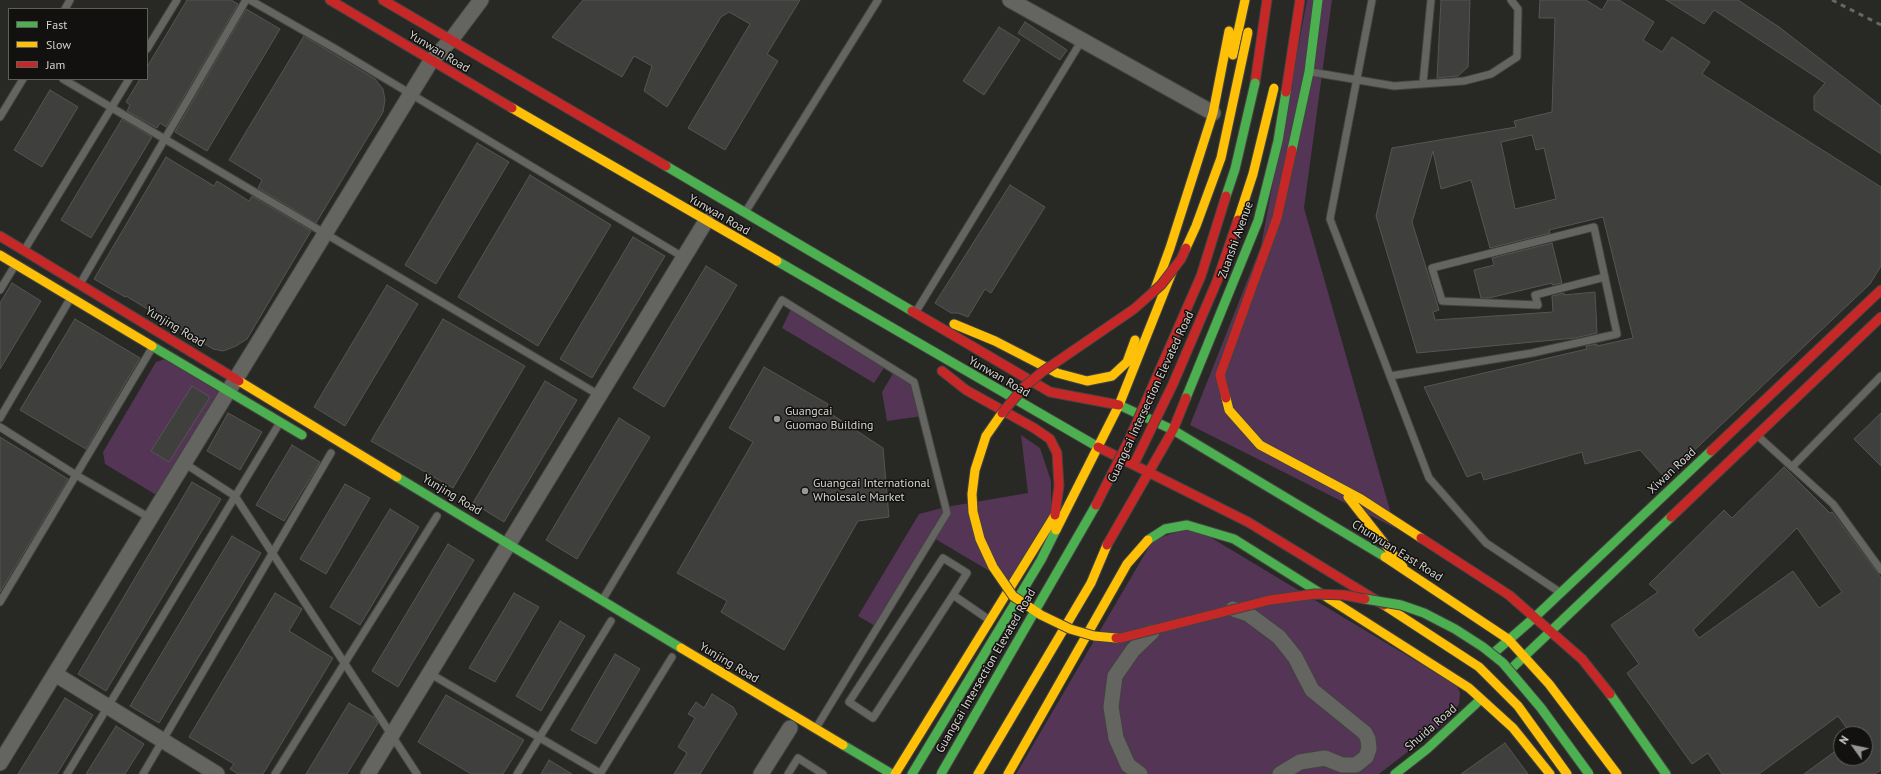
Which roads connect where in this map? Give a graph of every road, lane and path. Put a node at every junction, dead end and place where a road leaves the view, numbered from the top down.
1 (177, 0) edge
2 (246, 0) edge
3 (250, 0) edge
4 (330, 0) edge
5 (383, 0) edge
6 (481, 0) edge
7 (878, 0) edge
8 (1010, 0) edge
9 (1235, 0) edge
10 (1245, 0) edge
11 (1267, 0) edge
12 (1300, 0) edge
13 (1318, 0) edge
14 (1372, 0) edge
15 (1431, 0) edge
16 (1511, 0) edge
17 (1249, 29) dead end
18 (451, 40) junction
19 (1082, 40) junction
20 (148, 47) edge
21 (431, 61) junction
22 (1309, 72) junction
23 (1357, 79) junction
24 (22, 80) edge
25 (65, 80) edge
26 (128, 80) edge
27 (1423, 83) junction
28 (1274, 85) dead end
29 (410, 94) junction
30 (112, 108) junction
31 (1213, 113) junction
32 (0, 118) edge
33 (165, 139) junction
34 (1208, 160) dead end
35 (745, 213) junction
36 (706, 221) junction
37 (1258, 221) junction
38 (325, 234) junction
39 (0, 236) edge
40 (1170, 248) junction
41 (0, 255) edge
42 (682, 257) junction
43 (20, 258) junction
44 (1605, 277) junction
45 (80, 284) junction
46 (0, 290) edge
47 (1881, 290) edge
48 (1250, 293) junction
49 (71, 298) junction
50 (888, 298) junction
51 (917, 310) junction
52 (1881, 317) edge
53 (875, 319) junction
54 (153, 346) junction
55 (924, 357) dead end
56 (936, 366) dead end
57 (1390, 376) junction
58 (1881, 376) edge
59 (232, 385) junction
60 (599, 395) junction
61 (1119, 405) junction
62 (0, 418) edge
63 (280, 422) junction
64 (0, 428) edge
65 (1173, 430) junction
66 (1757, 436) junction
67 (312, 442) dead end
68 (1098, 447) junction
69 (331, 453) dead end
70 (184, 463) junction
71 (1792, 467) junction
72 (1149, 474) junction
73 (76, 475) junction
74 (1128, 476) dead end
75 (1342, 489) junction
76 (235, 496) junction
77 (437, 516) dead end
78 (150, 518) junction
79 (504, 552) junction
80 (273, 553) junction
81 (1127, 564) junction
82 (1403, 568) junction
83 (1881, 570) edge
84 (1560, 593) junction
85 (953, 595) junction
86 (602, 601) junction
87 (0, 602) edge
88 (1054, 608) dead end
89 (1076, 608) junction
90 (1233, 609) dead end
91 (1535, 617) junction
92 (611, 620) dead end
93 (990, 620) junction
94 (1042, 629) dead end
95 (1154, 630) dead end
96 (1550, 630) junction
97 (1508, 639) junction
98 (1524, 655) junction
99 (672, 657) dead end
100 (345, 663) junction
101 (1479, 667) junction
102 (430, 673) junction
103 (55, 674) junction
104 (1495, 683) junction
105 (1481, 699) junction
106 (108, 706) junction
107 (1014, 713) junction
108 (790, 728) dead end
109 (816, 729) junction
110 (391, 735) junction
111 (539, 738) junction
112 (163, 740) junction
113 (1008, 743) dead end
114 (1005, 759) dead end
115 (0, 763) edge
116 (600, 773) edge
117 (67, 774) edge
118 (143, 774) edge
119 (217, 774) edge
120 (275, 774) edge
121 (368, 774) edge
122 (417, 774) edge
123 (517, 774) edge
124 (761, 774) edge
125 (788, 774) edge
126 (824, 774) edge
127 (893, 774) edge
128 (912, 774) edge
129 (941, 774) edge
130 (978, 774) edge
131 (1002, 774) edge
132 (1008, 774) edge
133 (1140, 774) edge
134 (1280, 774) edge
135 (1395, 774) edge
136 (1550, 774) edge
137 (1567, 774) edge
138 (1589, 774) edge
139 (1616, 774) edge
140 (1666, 774) edge

1 - 20 lane
2 - 33 lane
3 - 29 lane
4 - 21 main road, Yunwan Road
5 - 18 main road, Yunwan Road
6 - 18 street
7 - 35 lane
8 - 19 street
9 - 31 main road
10 - 61 main road
11 - 129 main road, Guangcai Intersection Elevated Road, bridge
12 - 37 main road, Zuanshi Avenue
13 - 22 main road
14 - 23 lane
15 - 27 lane
16 - 27 lane
17 - 138 main road, bridge
18 - 21 street
18 - 35 main road, Yunwan Road
19 - 31 street
19 - 51 lane
21 - 29 street
21 - 36 main road, Yunwan Road
22 - 23 lane
22 - 48 main road
23 - 27 lane
23 - 57 lane
24 - 32 lane
25 - 30 lane
26 - 30 lane
28 - 74 main road, Guangcai Intersection Elevated Road, bridge
29 - 38 street
29 - 42 lane
30 - 33 lane
30 - 43 lane
31 - 40 main road
33 - 38 lane
33 - 45 lane
34 - 40 main road
35 - 50 main road, Yunwan Road
36 - 42 street
36 - 53 main road, Yunwan Road
37 - 48 main road
37 - 65 main road, Zuanshi Avenue
38 - 59 street
38 - 60 lane
39 - 43 main road, Yunjing Road
40 - 51 main road
41 - 43 main road, Yunjing Road
42 - 60 street
43 - 45 main road, Yunjing Road
43 - 46 lane
43 - 49 main road, Yunjing Road
44 - 44 lane
44 - 57 lane
45 - 49 lane
45 - 59 main road, Yunjing Road
47 - 84 main road, Xiwan Road
48 - 75 main road
49 - 54 main road, Yunjing Road
49 - 62 lane
50 - 51 main road
50 - 61 main road, Yunwan Road
52 - 66 main road
53 - 55 main road
53 - 68 main road, Yunwan Road
54 - 59 main road, Yunjing Road
54 - 73 lane
56 - 93 main road
57 - 84 lane
58 - 71 lane
59 - 63 main road, Yunjing Road
59 - 70 street
59 - 79 main road, Yunjing Road
60 - 79 street
61 - 65 main road, Chunyuan East Road
61 - 68 main road
63 - 67 main road, Yunjing Road
63 - 76 lane
64 - 73 lane
65 - 72 main road, Zuanshi Avenue
65 - 82 main road, Chunyuan East Road
66 - 71 lane
66 - 96 main road
68 - 72 main road
68 - 128 main road
69 - 80 lane
70 - 76 lane
70 - 78 street
71 - 83 lane
72 - 89 main road, Zuanshi Avenue
72 - 101 main road
73 - 78 lane
73 - 87 lane
75 - 82 main road
75 - 91 main road
76 - 80 lane
76 - 106 lane
77 - 100 lane
78 - 103 street
79 - 86 main road, Yunjing Road
79 - 102 street
80 - 100 lane
80 - 112 lane
81 - 89 main road
81 - 105 main road
81 - 132 main road
82 - 97 main road, Chunyuan East Road
84 - 91 main road, Xiwan Road
85 - 85 lane
85 - 93 lane
86 - 109 main road, Yunjing Road
86 - 109 lane
88 - 94 main road
89 - 107 main road, Zuanshi Avenue
90 - 134 street
91 - 96 main road
91 - 97 main road, Xiwan Road
92 - 111 lane
93 - 127 main road
95 - 133 street
96 - 98 main road
96 - 140 main road
97 - 98 main road, Chunyuan East Road
97 - 101 main road, Xiwan Road
98 - 104 main road
98 - 139 main road, Chunyuan East Road
99 - 116 lane
100 - 110 lane
100 - 120 lane
101 - 104 main road
102 - 110 street
102 - 111 lane
103 - 106 street
103 - 115 street
104 - 137 main road
105 - 135 main road, Shuida Road
105 - 136 main road
106 - 112 street
106 - 117 lane
107 - 113 main road
107 - 130 main road, Zuanshi Avenue
108 - 124 street
109 - 127 main road, Yunjing Road
110 - 121 street
110 - 122 lane
111 - 116 lane
111 - 123 lane
112 - 118 lane
112 - 119 street
114 - 131 main road
125 - 126 lane

